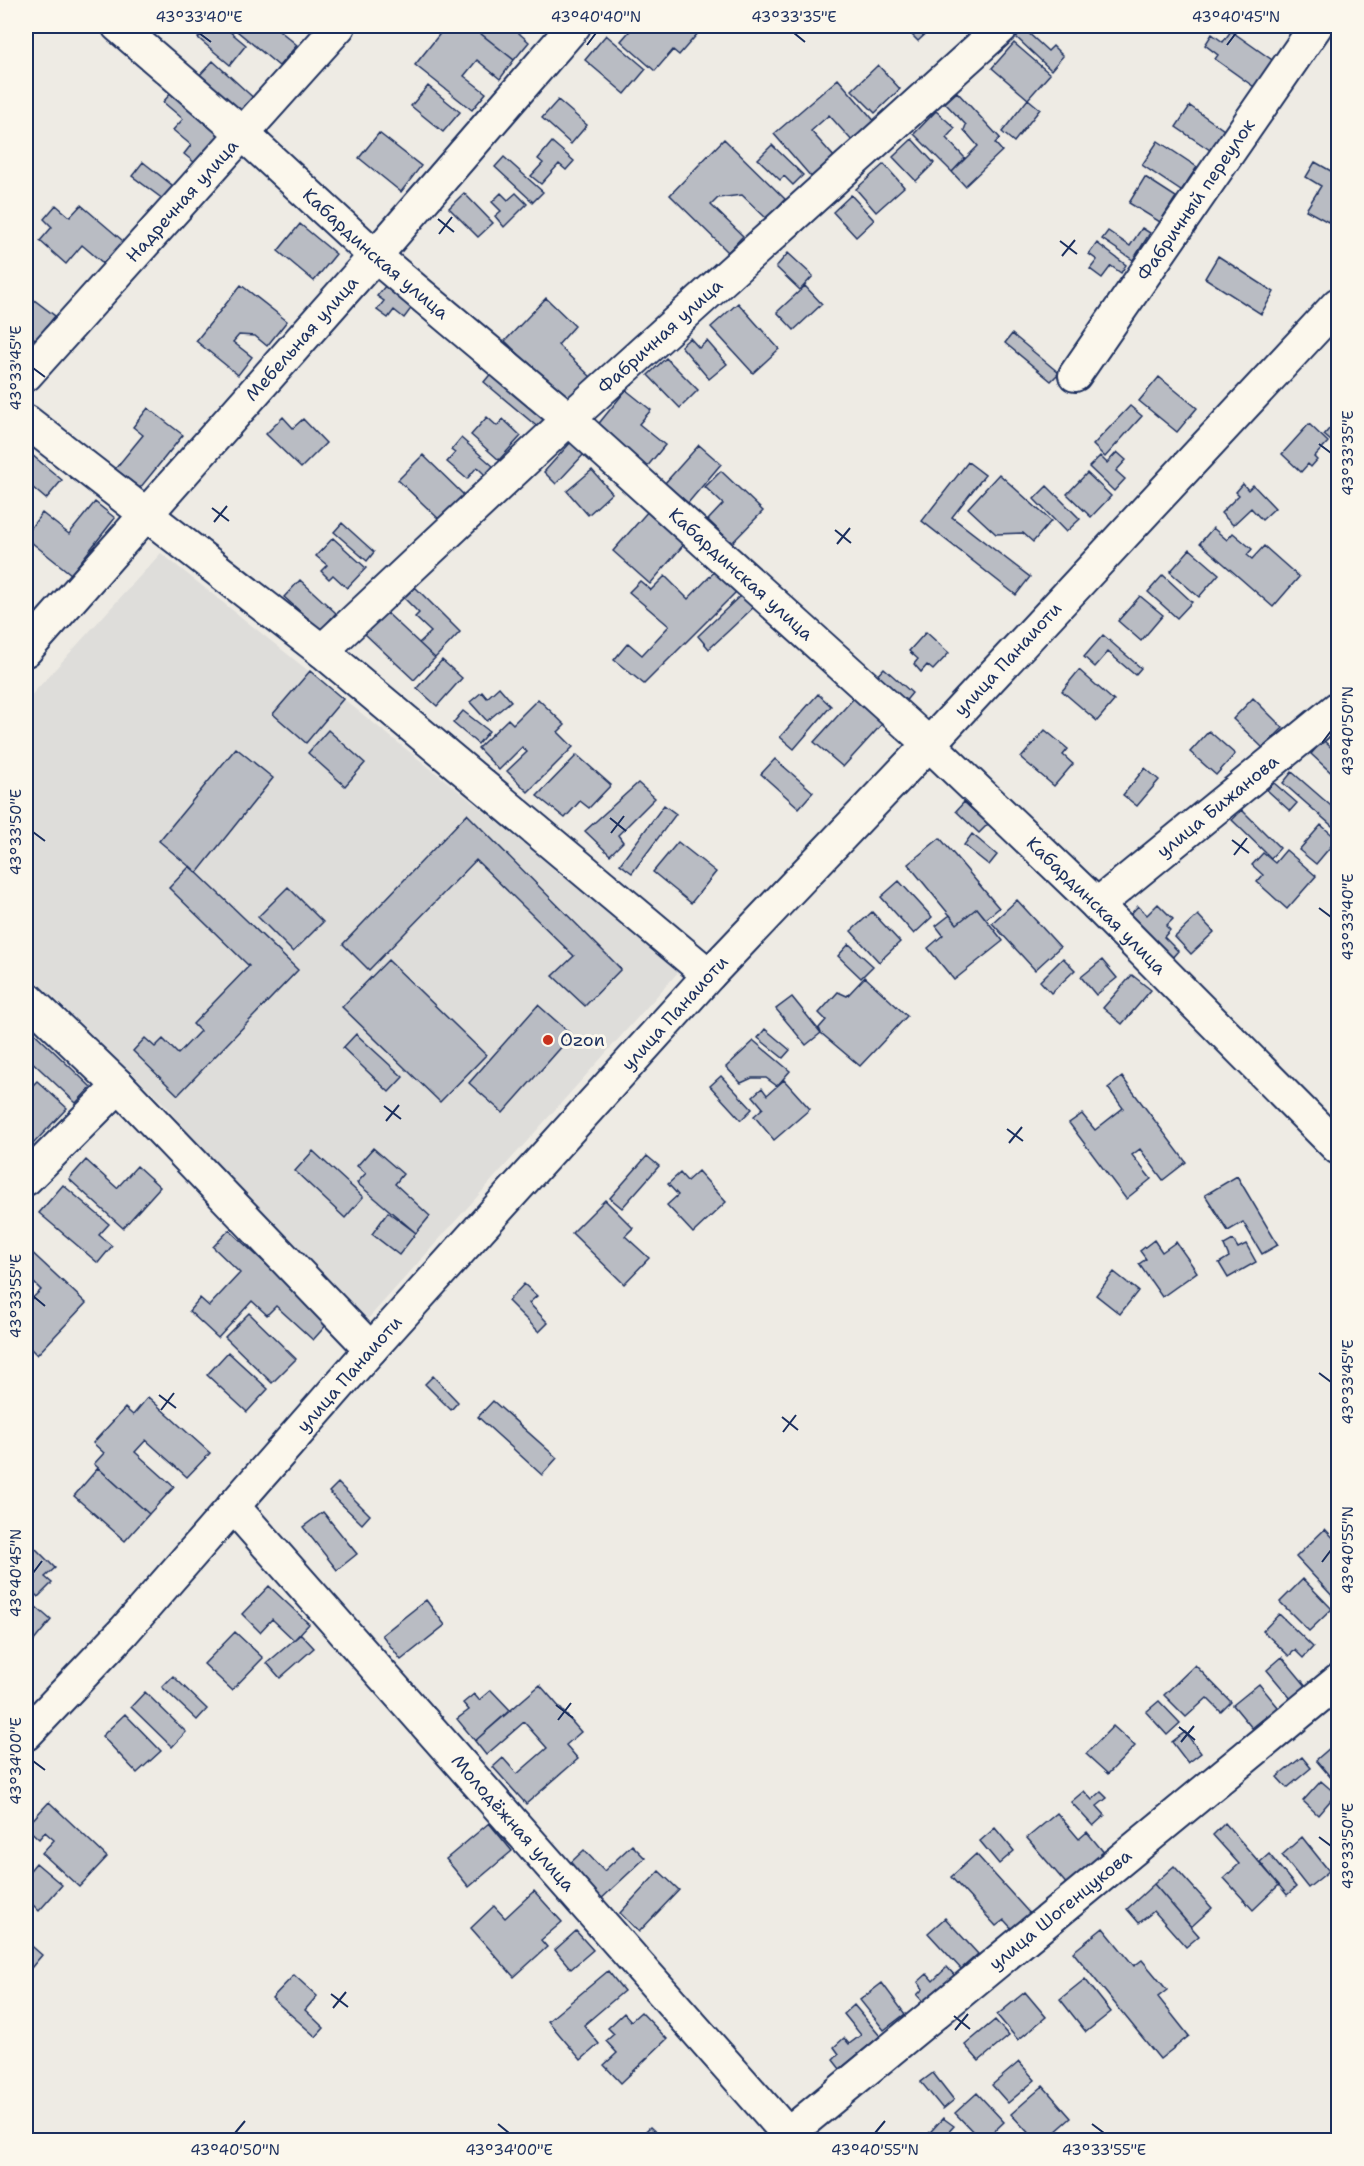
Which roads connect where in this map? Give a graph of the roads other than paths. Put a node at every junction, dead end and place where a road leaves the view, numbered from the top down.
1 (118, 26) edge
2 (339, 26) edge
3 (574, 26) edge
4 (1003, 26) edge
5 (1316, 26) edge
6 (243, 134) junction
7 (375, 256) junction
8 (1338, 304) edge
9 (26, 375) edge
10 (1075, 375) dead end
11 (569, 419) junction
12 (26, 421) edge
13 (146, 516) junction
14 (26, 650) edge
15 (322, 651) junction
16 (1338, 708) edge
17 (930, 744) junction
18 (1097, 905) junction
19 (709, 975) junction
20 (26, 997) edge
21 (119, 1086) junction
22 (1338, 1148) edge
23 (26, 1179) edge
24 (371, 1349) junction
25 (233, 1506) junction
26 (1338, 1681) edge
27 (26, 1734) edge
28 (787, 2138) edge

1 - 6 street, Кабардинская улица
2 - 6 street, Надречная улица
3 - 7 street, Мебельная улица
4 - 11 street, Фабричная улица
5 - 10 street, Фабричный переулок
6 - 7 street, Кабардинская улица
6 - 9 street, Надречная улица
7 - 11 street, Кабардинская улица
7 - 13 street, Мебельная улица
8 - 17 street, улица Панаиоти
11 - 15 street, Фабричная улица
11 - 17 street, Кабардинская улица
12 - 13 street
13 - 14 street, Мебельная улица
13 - 15 street
15 - 19 street
16 - 18 street, улица Бижанова
17 - 18 street, Кабардинская улица
17 - 19 street, улица Панаиоти
18 - 22 street, Кабардинская улица
19 - 24 street, улица Панаиоти
20 - 21 street
21 - 23 street
21 - 24 street
24 - 25 street, улица Панаиоти
25 - 27 street, улица Панаиоти
25 - 28 street, Молодёжная улица
26 - 28 street, улица Шогенцукова

